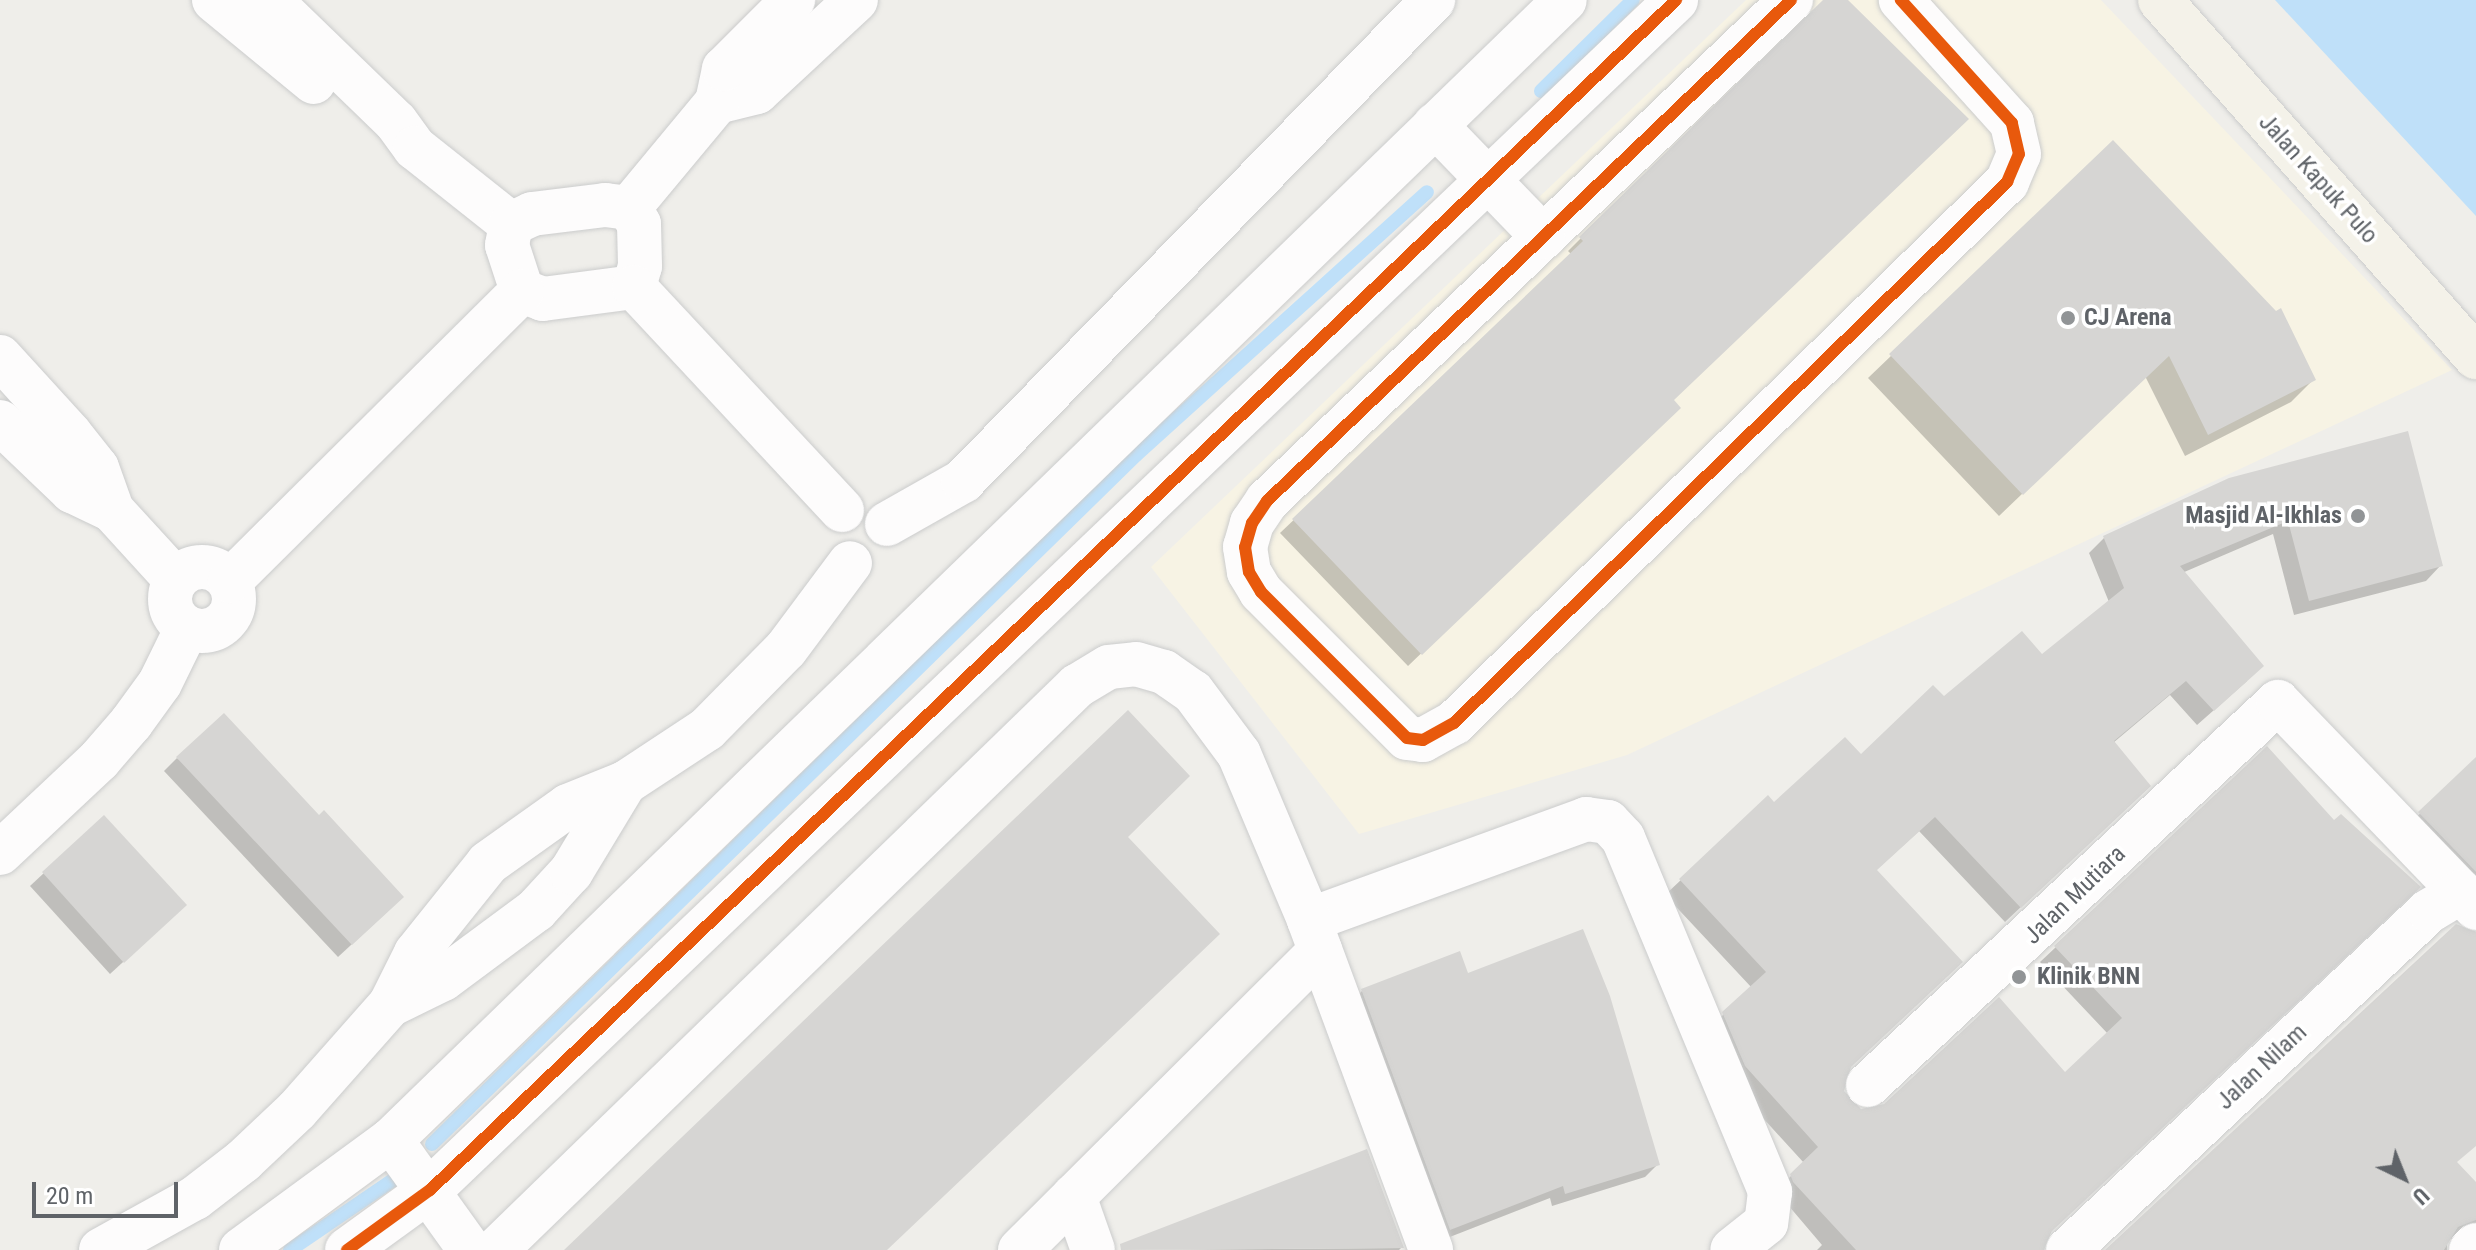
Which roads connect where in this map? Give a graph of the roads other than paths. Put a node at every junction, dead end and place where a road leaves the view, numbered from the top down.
1 (214, 0) edge
2 (270, 0) edge
3 (793, 0) edge
4 (856, 0) edge
5 (1433, 0) edge
6 (1565, 0) edge
7 (1676, 0) edge
8 (1791, 0) edge
9 (1901, 0) edge
10 (2160, 0) edge
11 (717, 102) junction
12 (1435, 125) junction
13 (415, 148) junction
14 (1485, 180) junction
15 (629, 208) junction
16 (511, 224) junction
17 (1543, 237) junction
18 (634, 287) junction
19 (522, 291) junction
20 (0, 357) edge
21 (2476, 357) edge
22 (0, 422) edge
23 (112, 510) junction
24 (842, 510) junction
25 (887, 524) junction
26 (850, 563) junction
27 (175, 579) junction
28 (230, 581) junction
29 (187, 628) junction
30 (2280, 703) joint
31 (625, 783) junction
32 (0, 853) edge
33 (2469, 900) edge
34 (1315, 936) junction
35 (390, 1005) junction
36 (1868, 1085) dead end
37 (391, 1140) junction
38 (430, 1190) junction
39 (1074, 1196) junction
40 (2476, 1245) edge
41 (101, 1250) edge
42 (241, 1250) edge
43 (347, 1250) edge
44 (470, 1250) edge
45 (496, 1250) edge
46 (1020, 1250) edge
47 (1093, 1250) edge
48 (1431, 1250) edge
49 (1732, 1250) edge
50 (2068, 1250) edge
51 (2471, 1250) edge

1 - 13 street
2 - 13 street
3 - 11 street
4 - 11 street
5 - 25 street
6 - 12 street
7 - 14 street
8 - 17 street
9 - 17 street
10 - 21 main road, Jalan Kapuk Pulo
11 - 15 street
12 - 14 street
12 - 37 street
13 - 16 street
14 - 17 street
14 - 38 street
15 - 16 street
15 - 18 street
16 - 19 street
18 - 19 street
18 - 24 street
19 - 28 street
20 - 23 street
22 - 23 street
23 - 27 street
24 - 25 street
24 - 26 street
25 - 26 street
26 - 31 street
27 - 28 street
27 - 29 street
28 - 29 street
29 - 32 street
30 - 33 street, Jalan Nilam
30 - 36 street, Jalan Mutiara
31 - 35 street
31 - 35 street
33 - 50 street, Jalan Nilam
34 - 39 street
34 - 45 street
34 - 48 street
34 - 49 street
35 - 41 street
37 - 38 street
37 - 42 street
38 - 43 street
38 - 44 street
39 - 46 street
39 - 47 street
40 - 51 street

